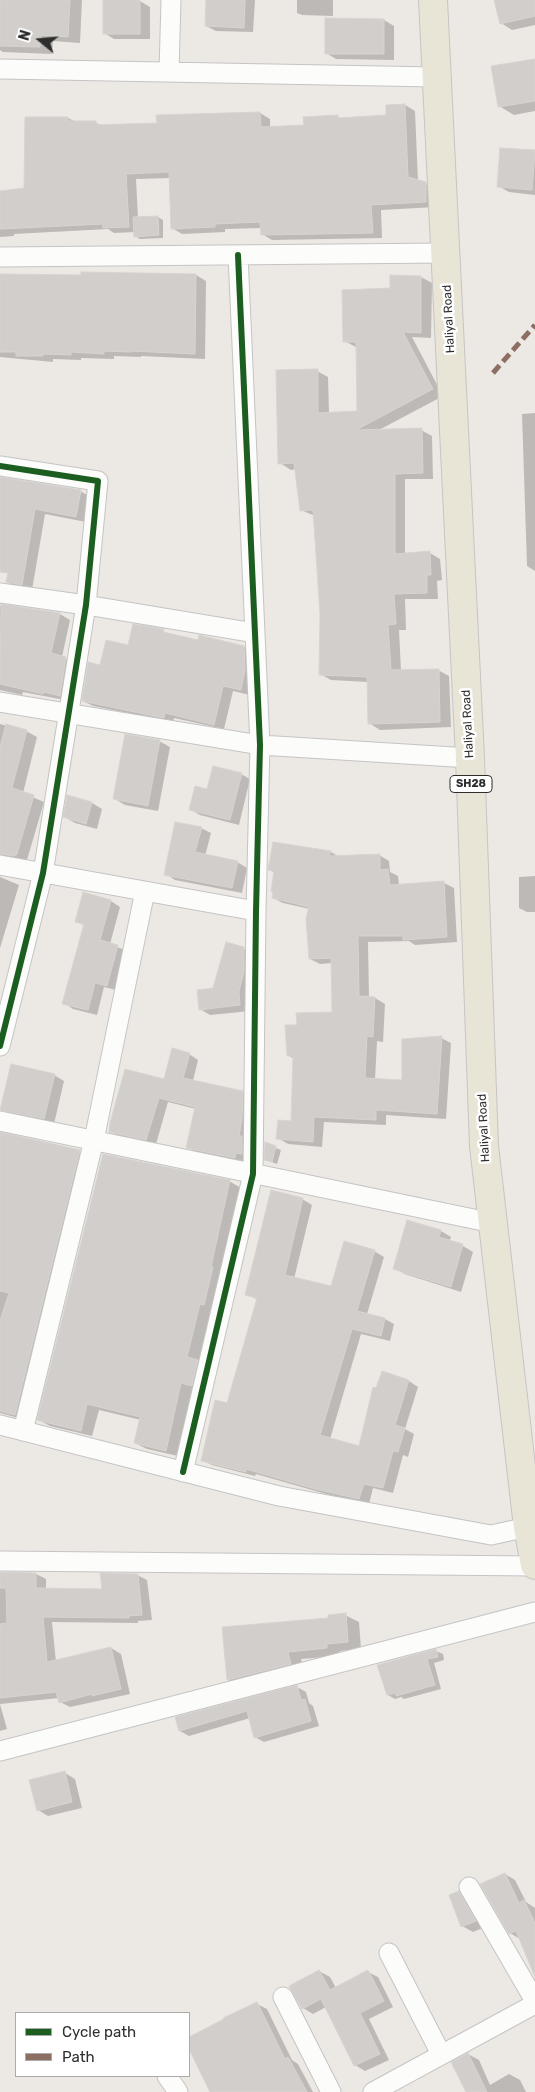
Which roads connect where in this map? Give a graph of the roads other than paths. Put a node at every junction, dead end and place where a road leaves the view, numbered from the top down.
1 (171, 0) edge
2 (433, 0) edge
3 (0, 69) edge
4 (169, 72) junction
5 (436, 77) junction
6 (446, 253) junction
7 (238, 255) junction
8 (0, 257) edge
9 (0, 466) edge
10 (0, 593) edge
11 (86, 605) junction
12 (255, 633) junction
13 (0, 702) edge
14 (69, 713) junction
15 (260, 745) junction
16 (470, 758) junction
17 (0, 865) edge
18 (43, 873) junction
19 (145, 891) junction
20 (256, 912) junction
21 (0, 1046) edge
22 (0, 1121) edge
23 (94, 1140) junction
24 (253, 1174) junction
25 (493, 1222) junction
26 (0, 1425) edge
27 (23, 1431) junction
28 (183, 1472) junction
29 (528, 1528) junction
30 (0, 1561) edge
31 (535, 1565) edge
32 (535, 1612) edge
33 (0, 1750) edge
34 (469, 1887) dead end
35 (389, 1954) dead end
36 (283, 1997) dead end
37 (535, 2002) edge
38 (441, 2054) junction
39 (168, 2077) edge
40 (178, 2092) edge
41 (331, 2092) edge
42 (373, 2092) edge

1 - 4 street
2 - 5 main road, Haliyal Road / SH28
3 - 4 street
4 - 5 street
5 - 6 main road, Haliyal Road / SH28
6 - 7 street
6 - 16 main road, Haliyal Road / SH28
7 - 8 street
7 - 12 street
9 - 11 street
10 - 11 street
11 - 12 street
11 - 14 street
12 - 15 street
13 - 14 street
14 - 15 street
14 - 18 street
15 - 16 street
15 - 20 street
16 - 25 main road, Haliyal Road / SH28
17 - 18 street
18 - 19 street
18 - 21 street
19 - 20 street
19 - 23 street
20 - 24 street
22 - 23 street
23 - 24 street
23 - 27 street
24 - 25 street
24 - 28 street
25 - 29 main road, Haliyal Road / SH28
26 - 27 street
27 - 28 street
28 - 29 street
29 - 31 main road, Haliyal Road / SH28
30 - 31 street
32 - 33 street
34 - 37 street
35 - 38 street
36 - 41 street
37 - 38 street
38 - 42 street
39 - 40 street

